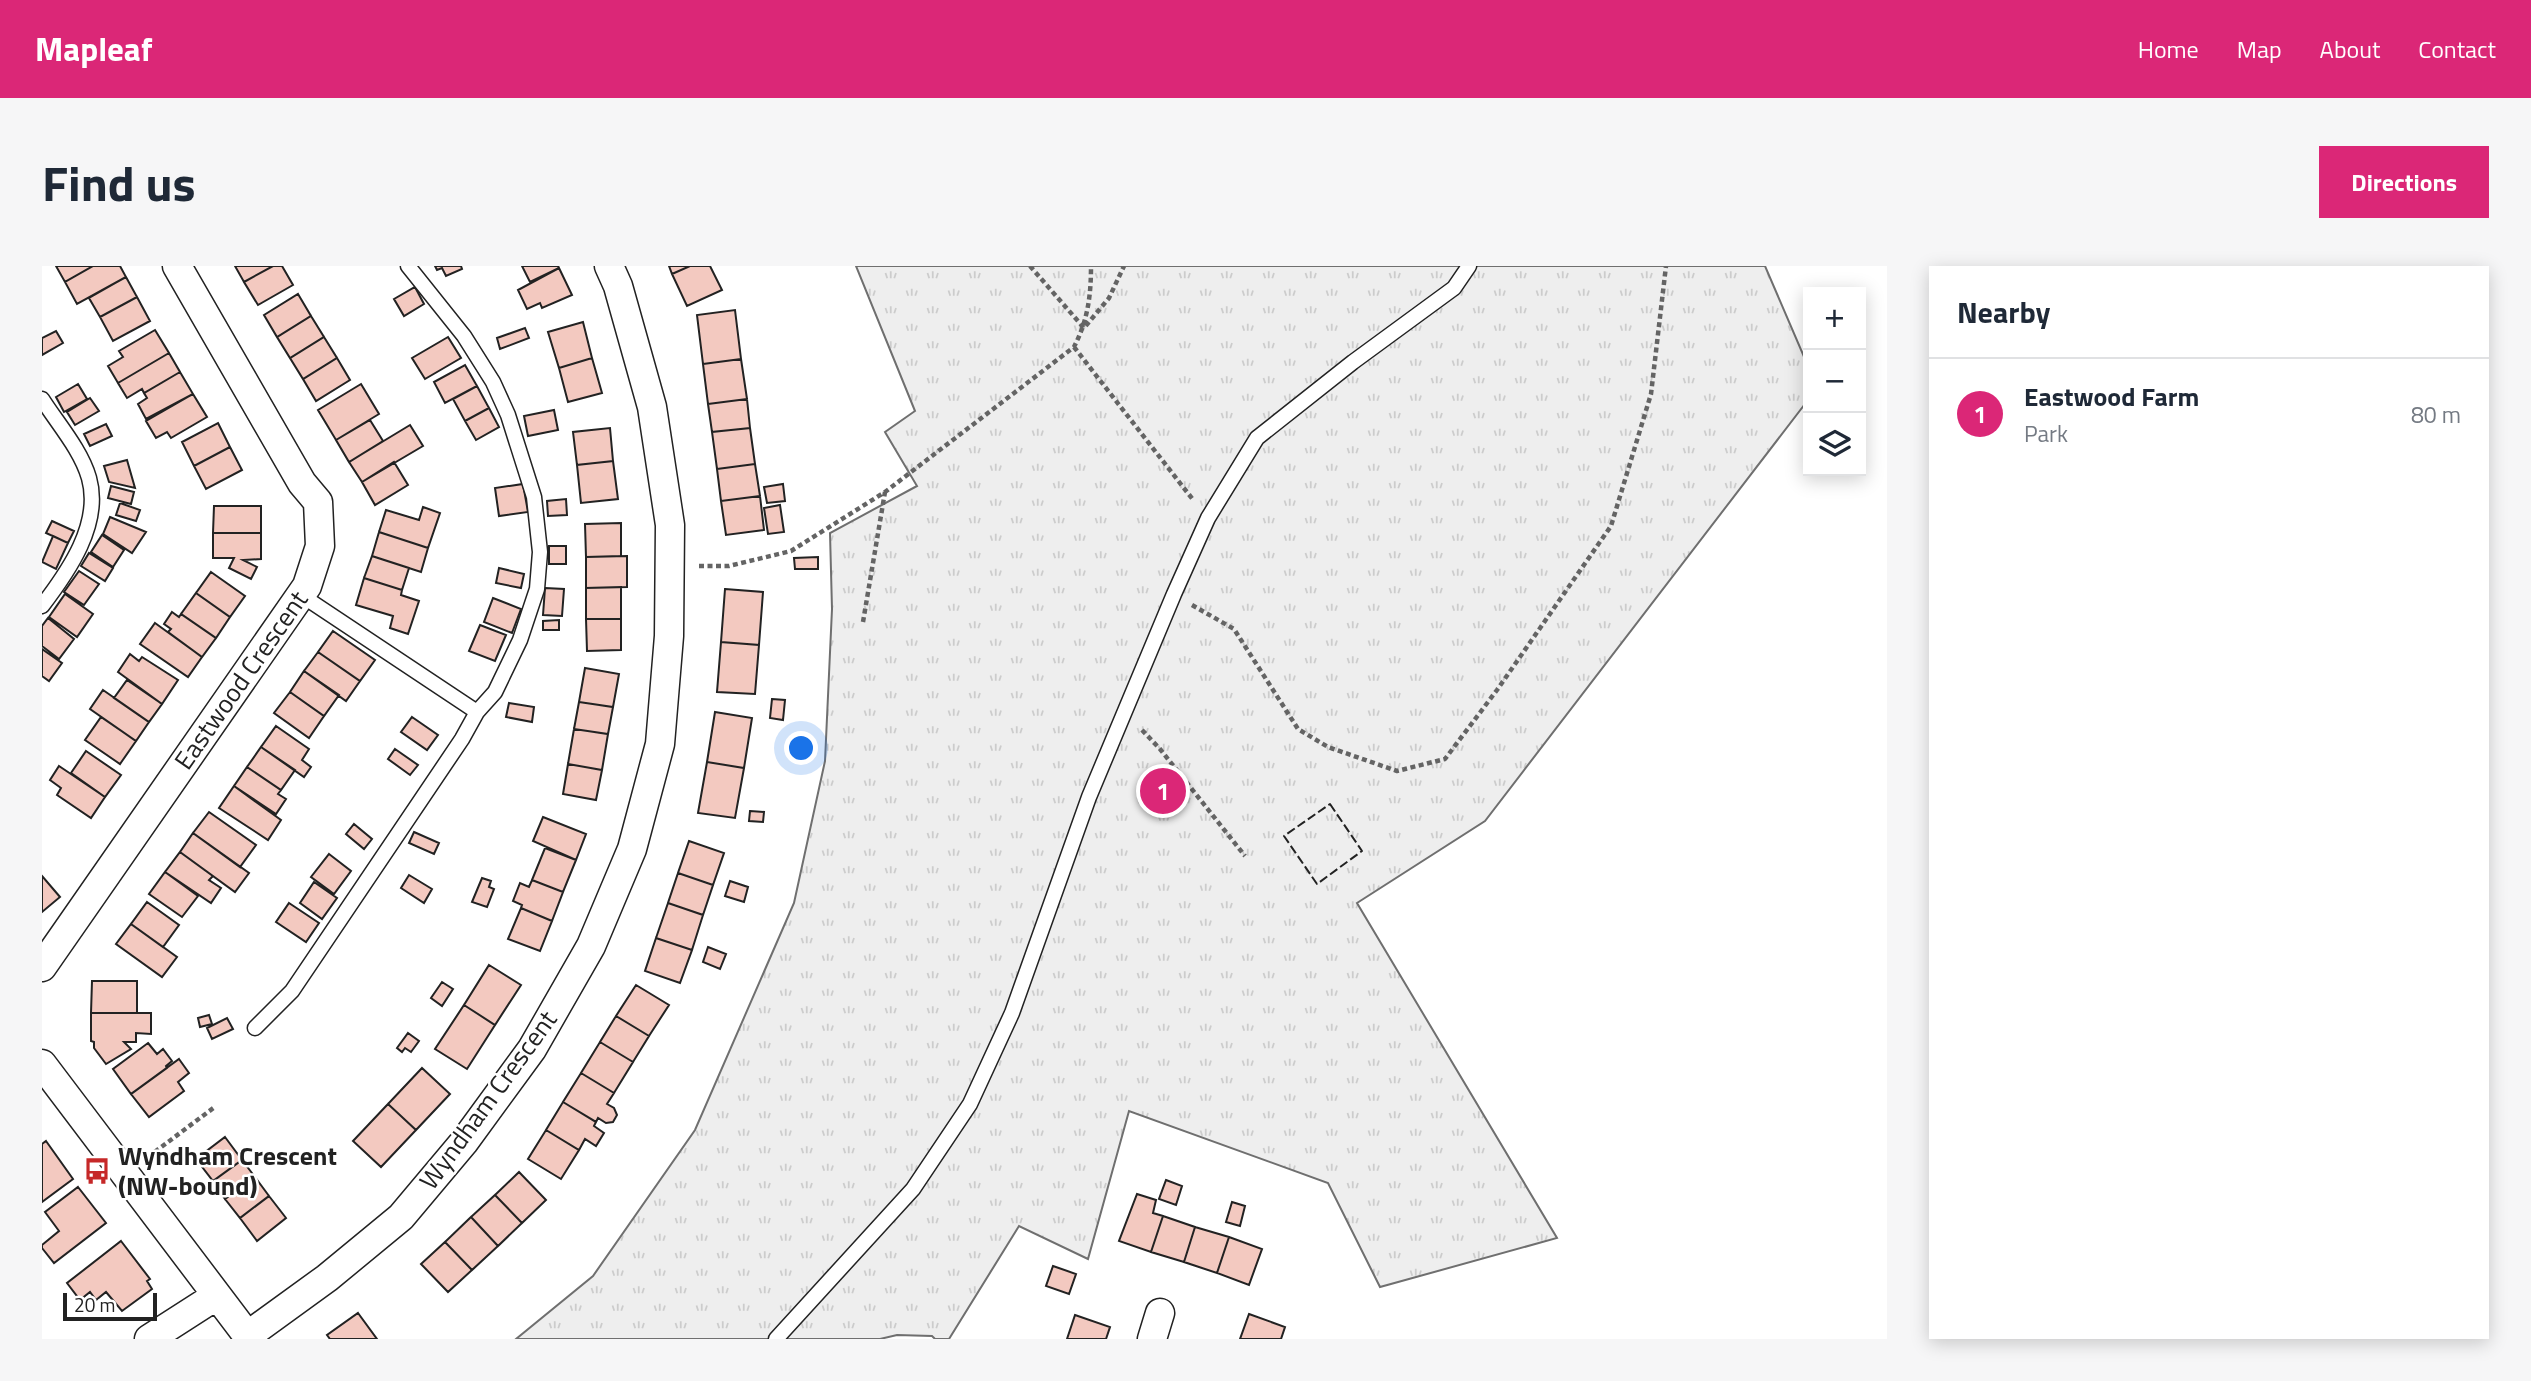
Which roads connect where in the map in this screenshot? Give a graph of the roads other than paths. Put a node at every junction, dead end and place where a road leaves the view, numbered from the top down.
1 (177, 266) edge
2 (408, 266) edge
3 (609, 266) edge
4 (1469, 266) edge
5 (42, 399) edge
6 (301, 595) junction
7 (42, 606) edge
8 (477, 712) junction
9 (42, 967) edge
10 (255, 1028) dead end
11 (42, 1064) edge
12 (216, 1296) junction
13 (248, 1337) edge
14 (149, 1339) edge
15 (776, 1339) edge

1 - 6 street, Eastwood Crescent
2 - 8 lane
3 - 13 street, Wyndham Crescent
4 - 15 lane
5 - 7 lane
6 - 8 lane
6 - 9 street, Eastwood Crescent
8 - 10 lane
11 - 12 street
12 - 13 street
12 - 14 street

